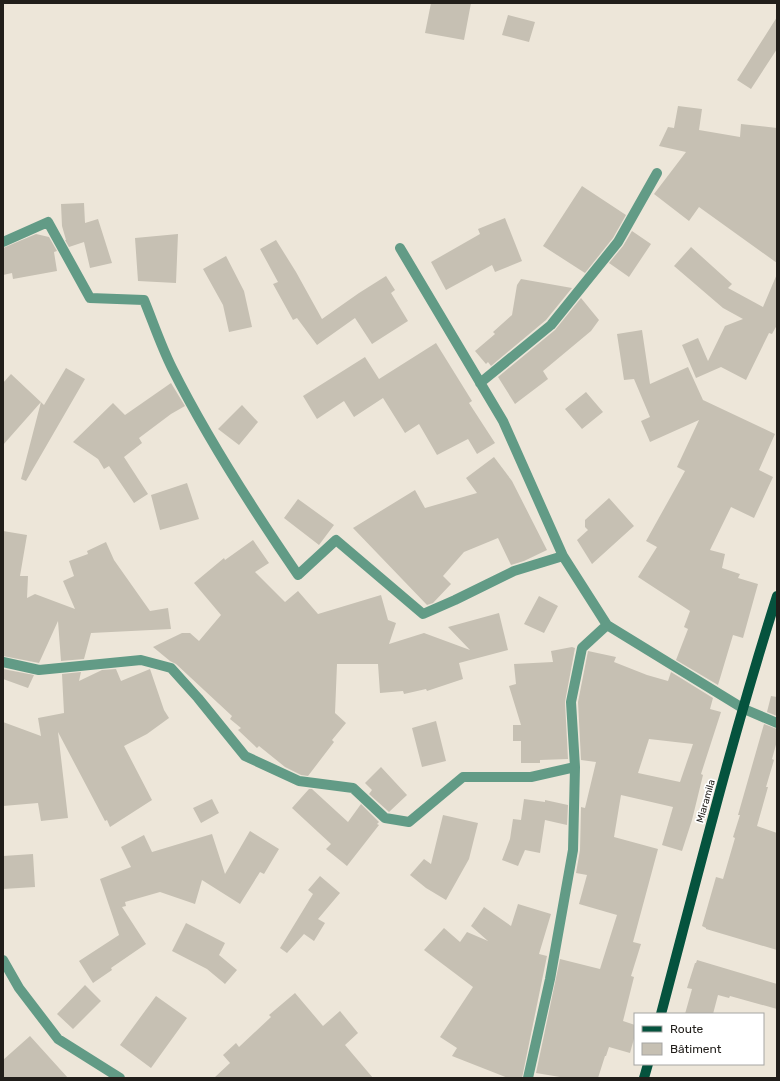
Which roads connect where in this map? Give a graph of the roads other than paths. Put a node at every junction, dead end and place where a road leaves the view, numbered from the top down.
1 (657, 173) dead end
2 (3, 242) edge
3 (400, 248) dead end
4 (480, 383) junction
5 (564, 556) junction
6 (777, 596) edge
7 (607, 625) junction
8 (3, 662) edge
9 (744, 710) junction
10 (777, 723) edge
11 (575, 767) junction
12 (3, 960) edge
13 (661, 1013) edge
14 (648, 1065) edge
15 (120, 1078) edge
16 (528, 1078) edge
17 (644, 1078) edge

1 - 4 street
2 - 5 street
3 - 4 street
4 - 5 street
5 - 7 street
6 - 9 main road, Miaramila
7 - 9 street
7 - 11 street
8 - 11 street
9 - 10 street
9 - 13 main road, Miaramila
11 - 16 street
12 - 15 street
14 - 17 main road

